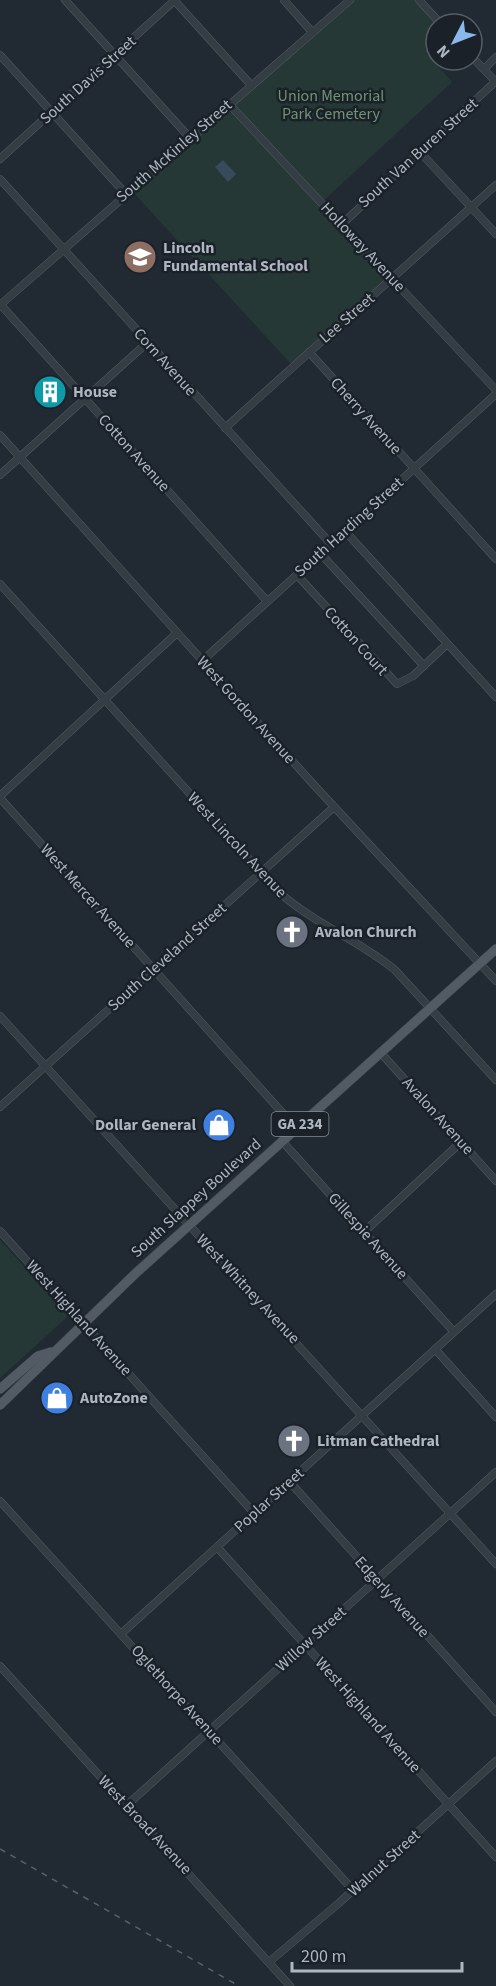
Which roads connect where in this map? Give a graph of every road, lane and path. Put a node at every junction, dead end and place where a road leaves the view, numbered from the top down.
1 (64, 0) edge
2 (174, 0) edge
3 (284, 0) edge
4 (350, 0) edge
5 (419, 0) edge
6 (430, 12) edge
7 (312, 32) junction
8 (0, 55) edge
9 (114, 56) junction
10 (496, 57) edge
11 (484, 69) joint
12 (496, 82) edge
13 (251, 85) junction
14 (229, 104) junction
15 (52, 112) junction
16 (190, 138) junction
17 (420, 152) junction
18 (0, 159) edge
19 (0, 179) edge
20 (496, 185) edge
21 (126, 194) junction
22 (472, 207) junction
23 (342, 224) junction
24 (496, 234) edge
25 (62, 249) junction
26 (392, 278) junction
27 (0, 305) edge
28 (147, 342) junction
29 (309, 352) junction
30 (496, 392) edge
31 (85, 399) junction
32 (225, 428) junction
33 (0, 435) edge
34 (20, 457) junction
35 (415, 469) junction
36 (0, 475) edge
37 (345, 531) junction
38 (331, 544) junction
39 (320, 553) junction
40 (496, 559) edge
41 (297, 575) junction
42 (0, 584) edge
43 (267, 601) junction
44 (177, 633) junction
45 (447, 644) junction
46 (202, 661) junction
47 (424, 666) junction
48 (495, 696) edge
49 (105, 700) junction
50 (0, 797) edge
51 (334, 807) junction
52 (262, 873) junction
53 (496, 949) edge
54 (480, 964) junction
55 (154, 969) junction
56 (496, 981) edge
57 (430, 1007) junction
58 (0, 1016) edge
59 (380, 1052) junction
60 (46, 1065) junction
61 (496, 1080) edge
62 (0, 1107) edge
63 (296, 1128) junction
64 (282, 1141) junction
65 (461, 1142) junction
66 (496, 1181) edge
67 (190, 1224) junction
68 (0, 1231) edge
69 (364, 1232) junction
70 (496, 1294) edge
71 (83, 1322) junction
72 (454, 1332) junction
73 (435, 1350) junction
74 (51, 1352) junction
75 (0, 1389) edge
76 (0, 1404) edge
77 (362, 1415) junction
78 (496, 1417) edge
79 (496, 1472) edge
80 (289, 1481) junction
81 (0, 1500) edge
82 (254, 1513) junction
83 (451, 1514) junction
84 (217, 1547) junction
85 (496, 1563) edge
86 (376, 1579) junction
87 (122, 1633) junction
88 (304, 1645) junction
89 (0, 1666) edge
90 (496, 1712) edge
91 (210, 1731) junction
92 (496, 1761) edge
93 (448, 1804) junction
94 (126, 1806) junction
95 (496, 1857) edge
96 (353, 1890) junction
97 (269, 1962) junction
98 (290, 1986) edge

1 - 9 street
2 - 9 street, South Davis Street
2 - 13 street
3 - 7 street
4 - 7 street, South McKinley Street
5 - 6 street
7 - 13 street, South McKinley Street
8 - 15 street
9 - 15 street, South Davis Street
9 - 16 street
10 - 11 street
11 - 12 street
12 - 17 street, South Van Buren Street
13 - 14 street, South McKinley Street
14 - 16 street, South McKinley Street
14 - 23 street, Holloway Avenue
15 - 18 street, South Davis Street
15 - 21 street
16 - 21 street, South McKinley Street
17 - 22 street
17 - 23 street, South Van Buren Street
19 - 25 street, Corn Avenue
20 - 22 street, Lee Street
21 - 25 street, South McKinley Street
22 - 24 street
22 - 26 street, Lee Street
23 - 26 street, Holloway Avenue
25 - 27 street, South McKinley Street
25 - 28 street, Corn Avenue
26 - 29 street, Lee Street
26 - 30 street, Holloway Avenue
27 - 31 street, Cotton Avenue
28 - 31 street
28 - 32 street, Corn Avenue
29 - 32 street, Lee Street
29 - 35 street, Cherry Avenue
30 - 35 street, South Harding Street
31 - 34 street
31 - 43 street, Cotton Avenue
32 - 38 street, Corn Avenue
33 - 34 street, West Gordon Avenue
34 - 36 street
34 - 44 street, West Gordon Avenue
35 - 37 street, South Harding Street
35 - 40 street, Cherry Avenue
37 - 38 street, South Harding Street
37 - 45 street
38 - 39 street, South Harding Street
39 - 41 street, South Harding Street
39 - 47 street
41 - 43 street, South Harding Street
41 - 47 street, Cotton Court
42 - 49 street, West Lincoln Avenue
43 - 46 street, South Harding Street
44 - 46 street, West Gordon Avenue
44 - 49 street
45 - 47 street, Cotton Court
45 - 48 street
46 - 51 street, West Gordon Avenue
49 - 50 street
49 - 52 street, West Lincoln Avenue
50 - 55 street, West Mercer Avenue
51 - 52 street, South Cleveland Street
51 - 54 street, West Gordon Avenue
52 - 55 street, South Cleveland Street
52 - 57 street, West Lincoln Avenue
53 - 54 main road, South Slappey Boulevard / GA 234
54 - 56 street, West Gordon Avenue
54 - 57 main road, South Slappey Boulevard / GA 234
55 - 60 street, South Cleveland Street
55 - 63 street, West Mercer Avenue
57 - 59 main road, South Slappey Boulevard / GA 234
57 - 61 street, West Lincoln Avenue
58 - 60 street, West Whitney Avenue
59 - 63 main road, South Slappey Boulevard / GA 234
59 - 65 street, Avalon Avenue
60 - 62 street, South Cleveland Street
60 - 67 street, West Whitney Avenue
63 - 64 main road, South Slappey Boulevard / GA 234
64 - 67 main road, South Slappey Boulevard / GA 234
64 - 69 street, Gillespie Avenue
65 - 66 street, Avalon Avenue
65 - 69 street
67 - 71 main road, South Slappey Boulevard / GA 234
67 - 77 street, West Whitney Avenue
68 - 71 street, West Highland Avenue
69 - 72 street, Gillespie Avenue
70 - 72 street, Poplar Street
71 - 74 main road, South Slappey Boulevard / GA 234
71 - 82 street, West Highland Avenue
72 - 73 street, Poplar Street
73 - 77 street, Poplar Street
73 - 78 street
74 - 75 main road, South Slappey Boulevard / GA 234
74 - 76 main road, South Slappey Boulevard / GA 234
77 - 80 street, Poplar Street
77 - 83 street, West Whitney Avenue
79 - 83 street, Willow Street
80 - 82 street, Poplar Street
80 - 86 street, Edgerly Avenue
81 - 87 street, Oglethorpe Avenue
82 - 84 street, Poplar Street
83 - 85 street, West Whitney Avenue
83 - 86 street, Willow Street
84 - 87 street, Poplar Street
84 - 88 street, West Highland Avenue
86 - 88 street, Willow Street
86 - 90 street, Edgerly Avenue
87 - 91 street, Oglethorpe Avenue
88 - 91 street, Willow Street
88 - 93 street, West Highland Avenue
89 - 94 street, West Broad Avenue
91 - 94 street, Willow Street
91 - 96 street, Oglethorpe Avenue
92 - 93 street, Walnut Street
93 - 95 street, West Highland Avenue
93 - 96 street, Walnut Street
94 - 97 street, West Broad Avenue
96 - 97 street, Walnut Street
97 - 98 street, West Broad Avenue

